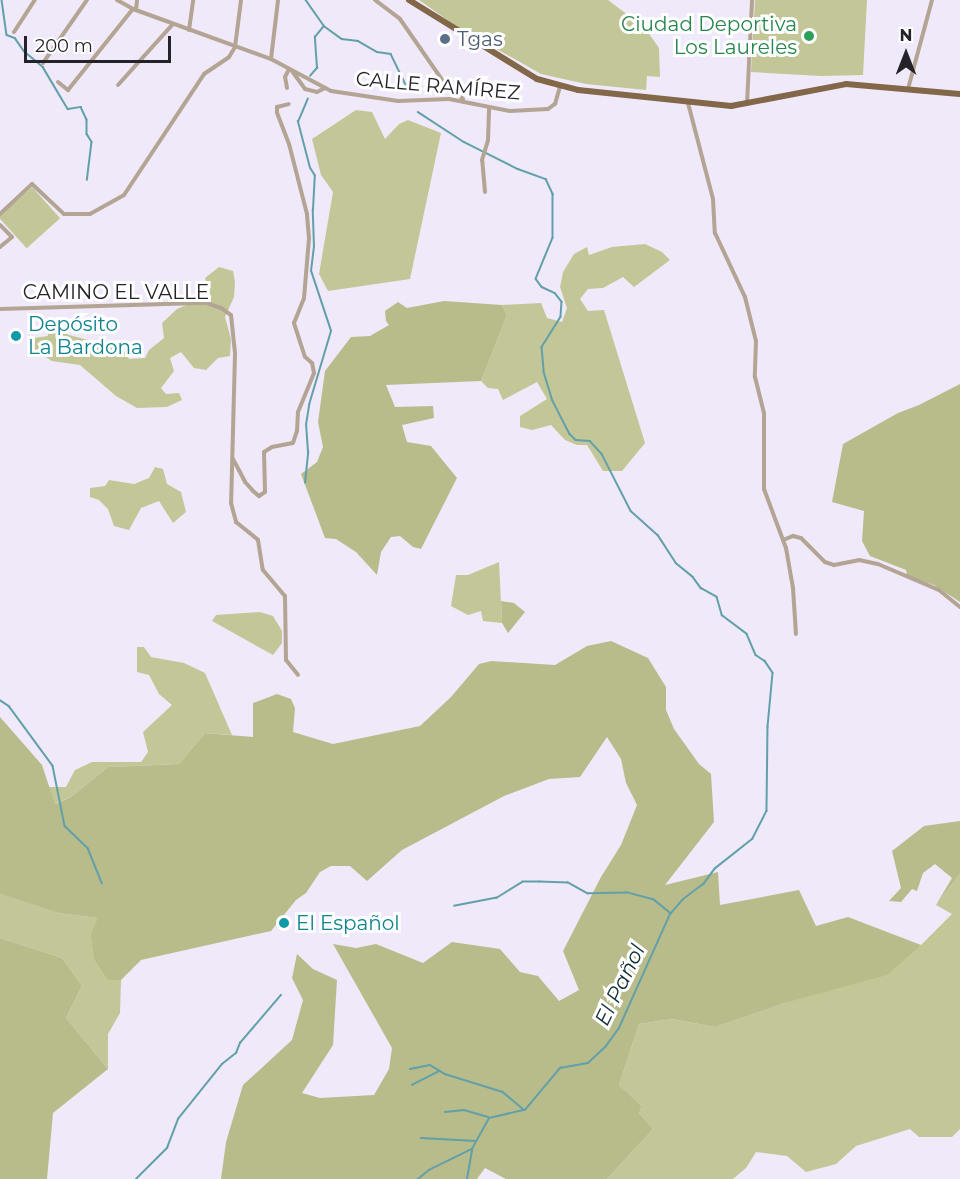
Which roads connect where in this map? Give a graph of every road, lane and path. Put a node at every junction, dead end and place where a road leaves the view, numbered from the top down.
1 (35, 0) edge
2 (87, 0) edge
3 (117, 0) edge
4 (137, 0) edge
5 (192, 0) edge
6 (241, 0) edge
7 (278, 0) edge
8 (375, 0) edge
9 (411, 0) edge
10 (752, 0) edge
11 (932, 0) edge
12 (135, 10) junction
13 (173, 24) junction
14 (189, 30) junction
15 (14, 32) dead end
16 (235, 47) junction
17 (271, 59) junction
18 (43, 63) dead end
19 (291, 69) junction
20 (58, 82) dead end
21 (118, 85) dead end
22 (560, 87) junction
23 (287, 88) dead end
24 (325, 88) junction
25 (908, 89) junction
26 (960, 94) edge
27 (464, 101) junction
28 (688, 103) junction
29 (289, 104) dead end
30 (747, 104) junction
31 (489, 107) junction
32 (485, 192) dead end
33 (0, 214) edge
34 (0, 225) edge
35 (0, 247) edge
36 (0, 309) edge
37 (233, 458) junction
38 (783, 540) junction
39 (960, 607) edge
40 (796, 634) dead end
41 (298, 675) dead end

1 - 15 street
2 - 18 street
3 - 12 street, CALLE RAMÍREZ
4 - 12 street
5 - 14 street
6 - 16 street
7 - 17 street
8 - 27 street
9 - 22 main road
10 - 30 street
11 - 25 street
12 - 13 street, CALLE RAMÍREZ
12 - 20 street
13 - 14 street, CALLE RAMÍREZ
13 - 21 street
14 - 16 street, CALLE RAMÍREZ
16 - 17 street, CALLE RAMÍREZ
16 - 33 street
17 - 19 street, CALLE RAMÍREZ
19 - 23 street
19 - 24 street, CALLE RAMÍREZ
19 - 24 street
22 - 28 main road
22 - 31 street, CALLE RAMÍREZ
24 - 27 street, CALLE RAMÍREZ
25 - 26 main road
25 - 30 main road
27 - 31 street, CALLE RAMÍREZ
28 - 30 main road
28 - 38 street
29 - 37 street
31 - 32 street
34 - 35 street
36 - 37 street, CAMINO EL VALLE
37 - 41 street, CAMINO EL VALLE
38 - 39 street
38 - 40 street

